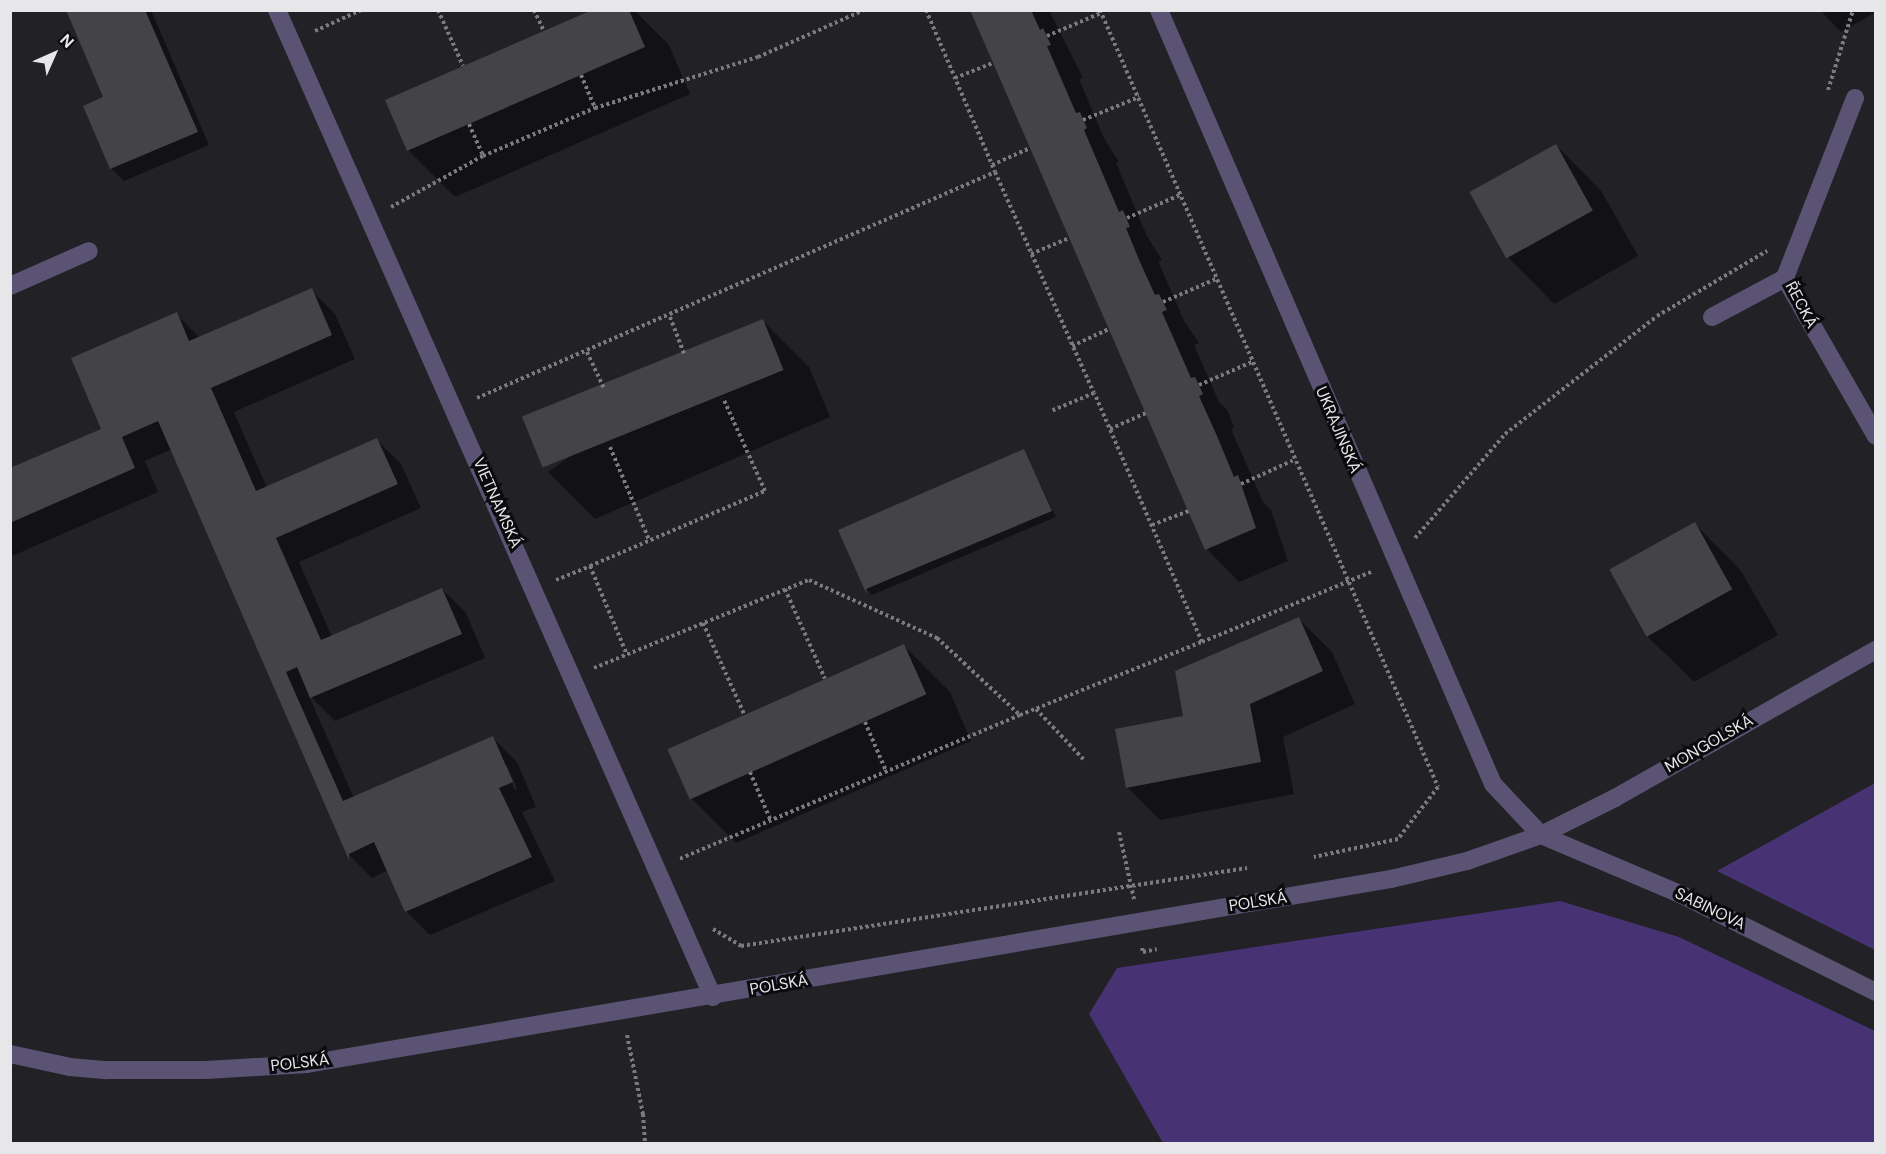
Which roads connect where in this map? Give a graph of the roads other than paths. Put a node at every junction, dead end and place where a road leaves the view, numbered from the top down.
1 (277, 10) edge
2 (1159, 10) edge
3 (1855, 98) dead end
4 (89, 251) dead end
5 (1785, 278) junction
6 (10, 286) edge
7 (1712, 316) dead end
8 (1875, 436) edge
9 (1875, 650) edge
10 (1541, 835) junction
11 (1875, 992) edge
12 (713, 997) junction
13 (10, 1054) edge

1 - 12 street, VIETNAMSKÁ
2 - 10 street, UKRAJINSKÁ
3 - 5 street, ŘECKÁ
4 - 6 street
5 - 7 street
5 - 8 street, ŘECKÁ
9 - 10 street, MONGOLSKÁ
10 - 11 street, SABINOVA
10 - 12 street, POLSKÁ
12 - 13 street, POLSKÁ

